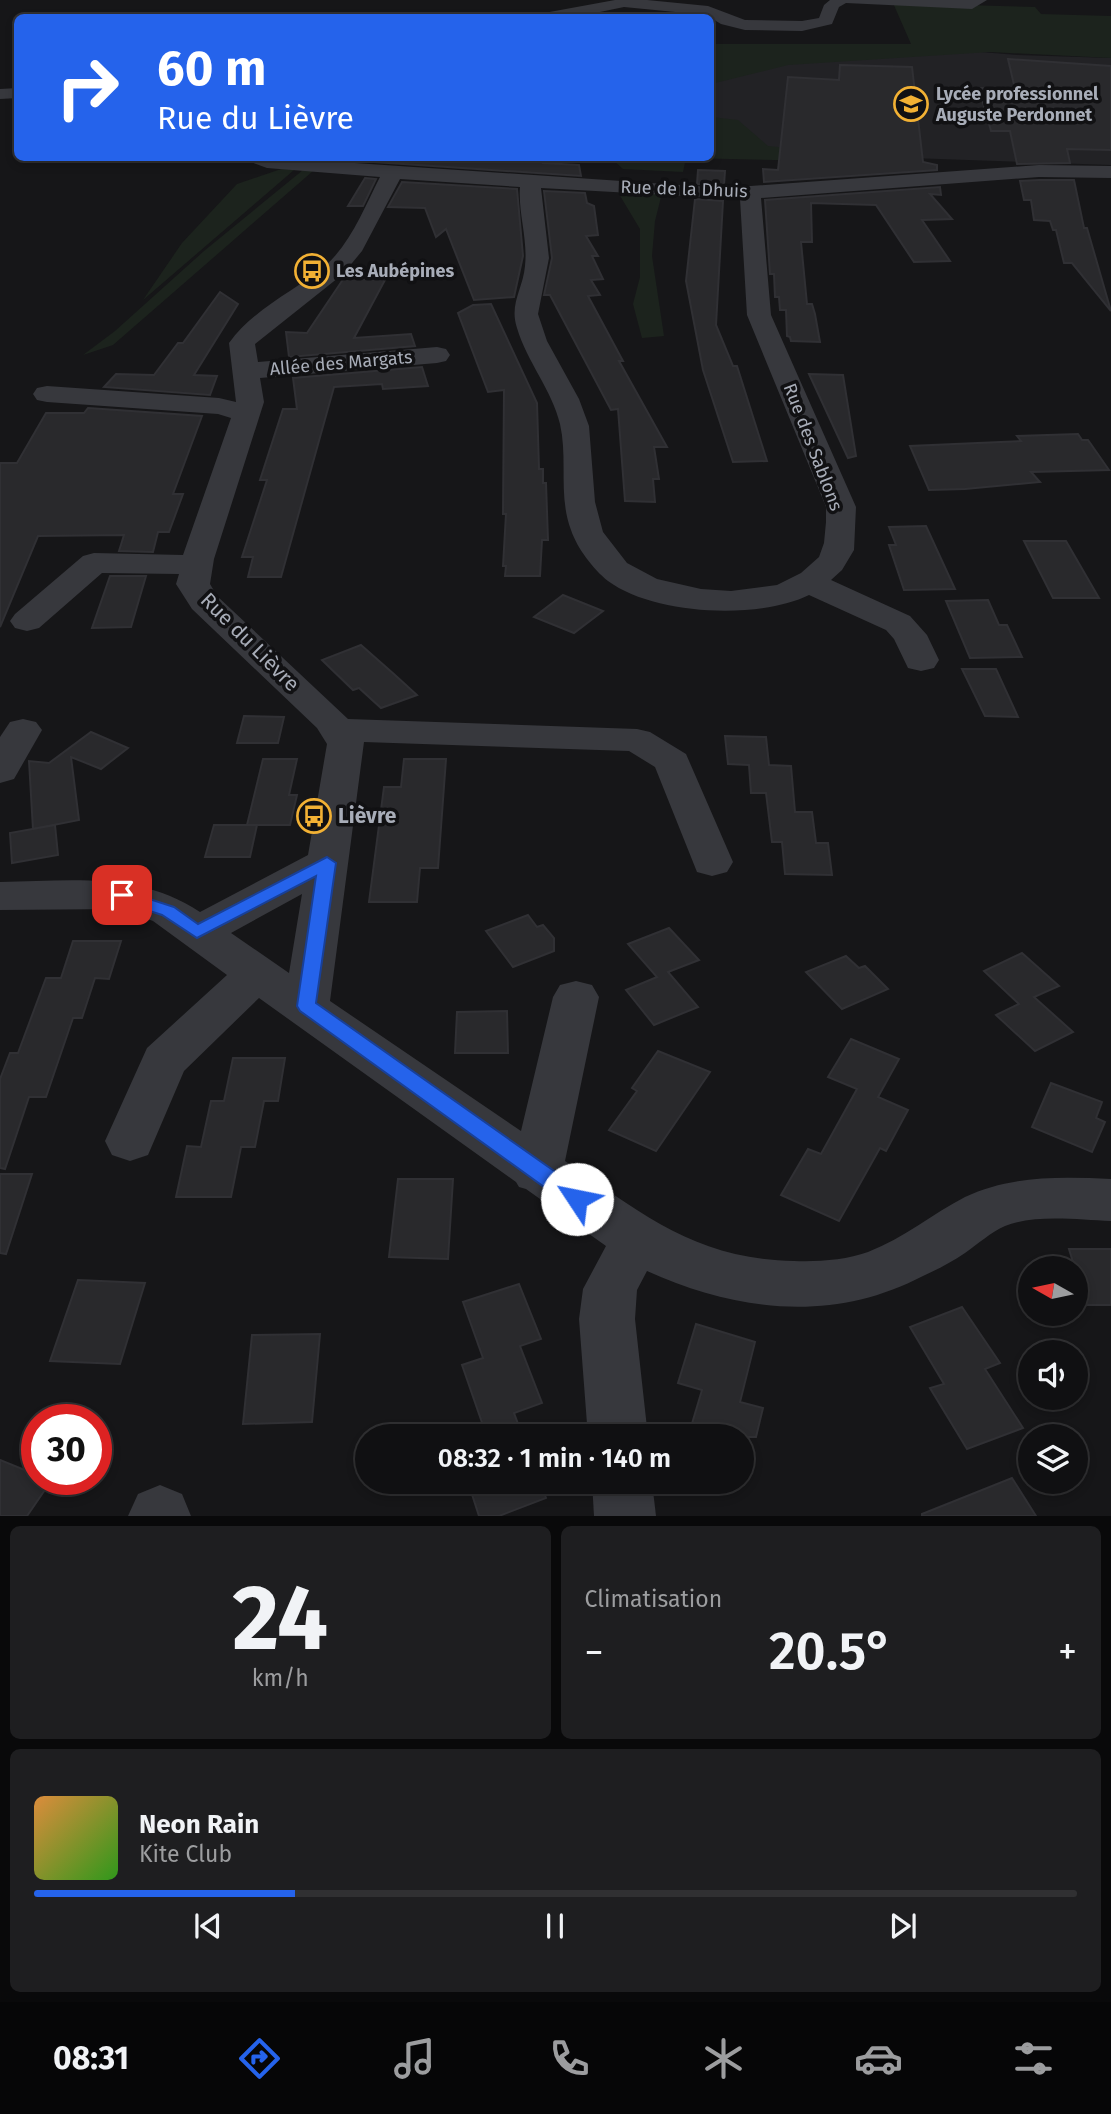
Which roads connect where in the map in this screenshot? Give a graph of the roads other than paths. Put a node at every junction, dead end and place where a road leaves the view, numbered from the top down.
1 (841, 0) edge
2 (850, 0) edge
3 (979, 0) edge
4 (631, 2) edge
5 (566, 14) edge
6 (270, 161) edge
7 (1111, 172) edge
8 (393, 173) junction
9 (532, 180) junction
10 (750, 193) junction
11 (437, 355) dead end
12 (246, 371) junction
13 (47, 394) dead end
14 (246, 413) junction
15 (197, 565) junction
16 (810, 583) junction
17 (27, 621) dead end
18 (921, 660) dead end
19 (23, 730) dead end
20 (339, 730) junction
21 (0, 771) edge
22 (712, 862) dead end
23 (327, 863) junction
24 (0, 896) edge
25 (197, 932) junction
26 (257, 973) junction
27 (576, 997) dead end
28 (306, 1006) junction
29 (130, 1141) dead end
30 (537, 1172) junction
31 (1111, 1200) edge
32 (636, 1239) junction
33 (617, 1424) edge
34 (623, 1494) edge
35 (625, 1516) edge

1 - 4 street
2 - 3 street
4 - 5 street
6 - 8 street, Rue de la Dhuis
7 - 10 street, Rue de la Dhuis
8 - 9 street, Rue de la Dhuis
8 - 12 street, Rue du Lièvre
9 - 10 street, Rue de la Dhuis
9 - 16 street, Rue des Sablons
10 - 16 street, Rue des Sablons
11 - 12 street, Allée des Margats
12 - 14 street, Rue du Lièvre
13 - 14 street
14 - 15 street, Rue du Lièvre
15 - 17 street
15 - 20 street, Rue du Lièvre
16 - 18 street
19 - 21 street
20 - 22 street
20 - 23 street
23 - 25 street
23 - 28 street
24 - 25 street
25 - 26 street
26 - 28 street
26 - 29 street
27 - 30 street
28 - 30 street
30 - 32 street
31 - 32 street
32 - 33 street
34 - 35 street

